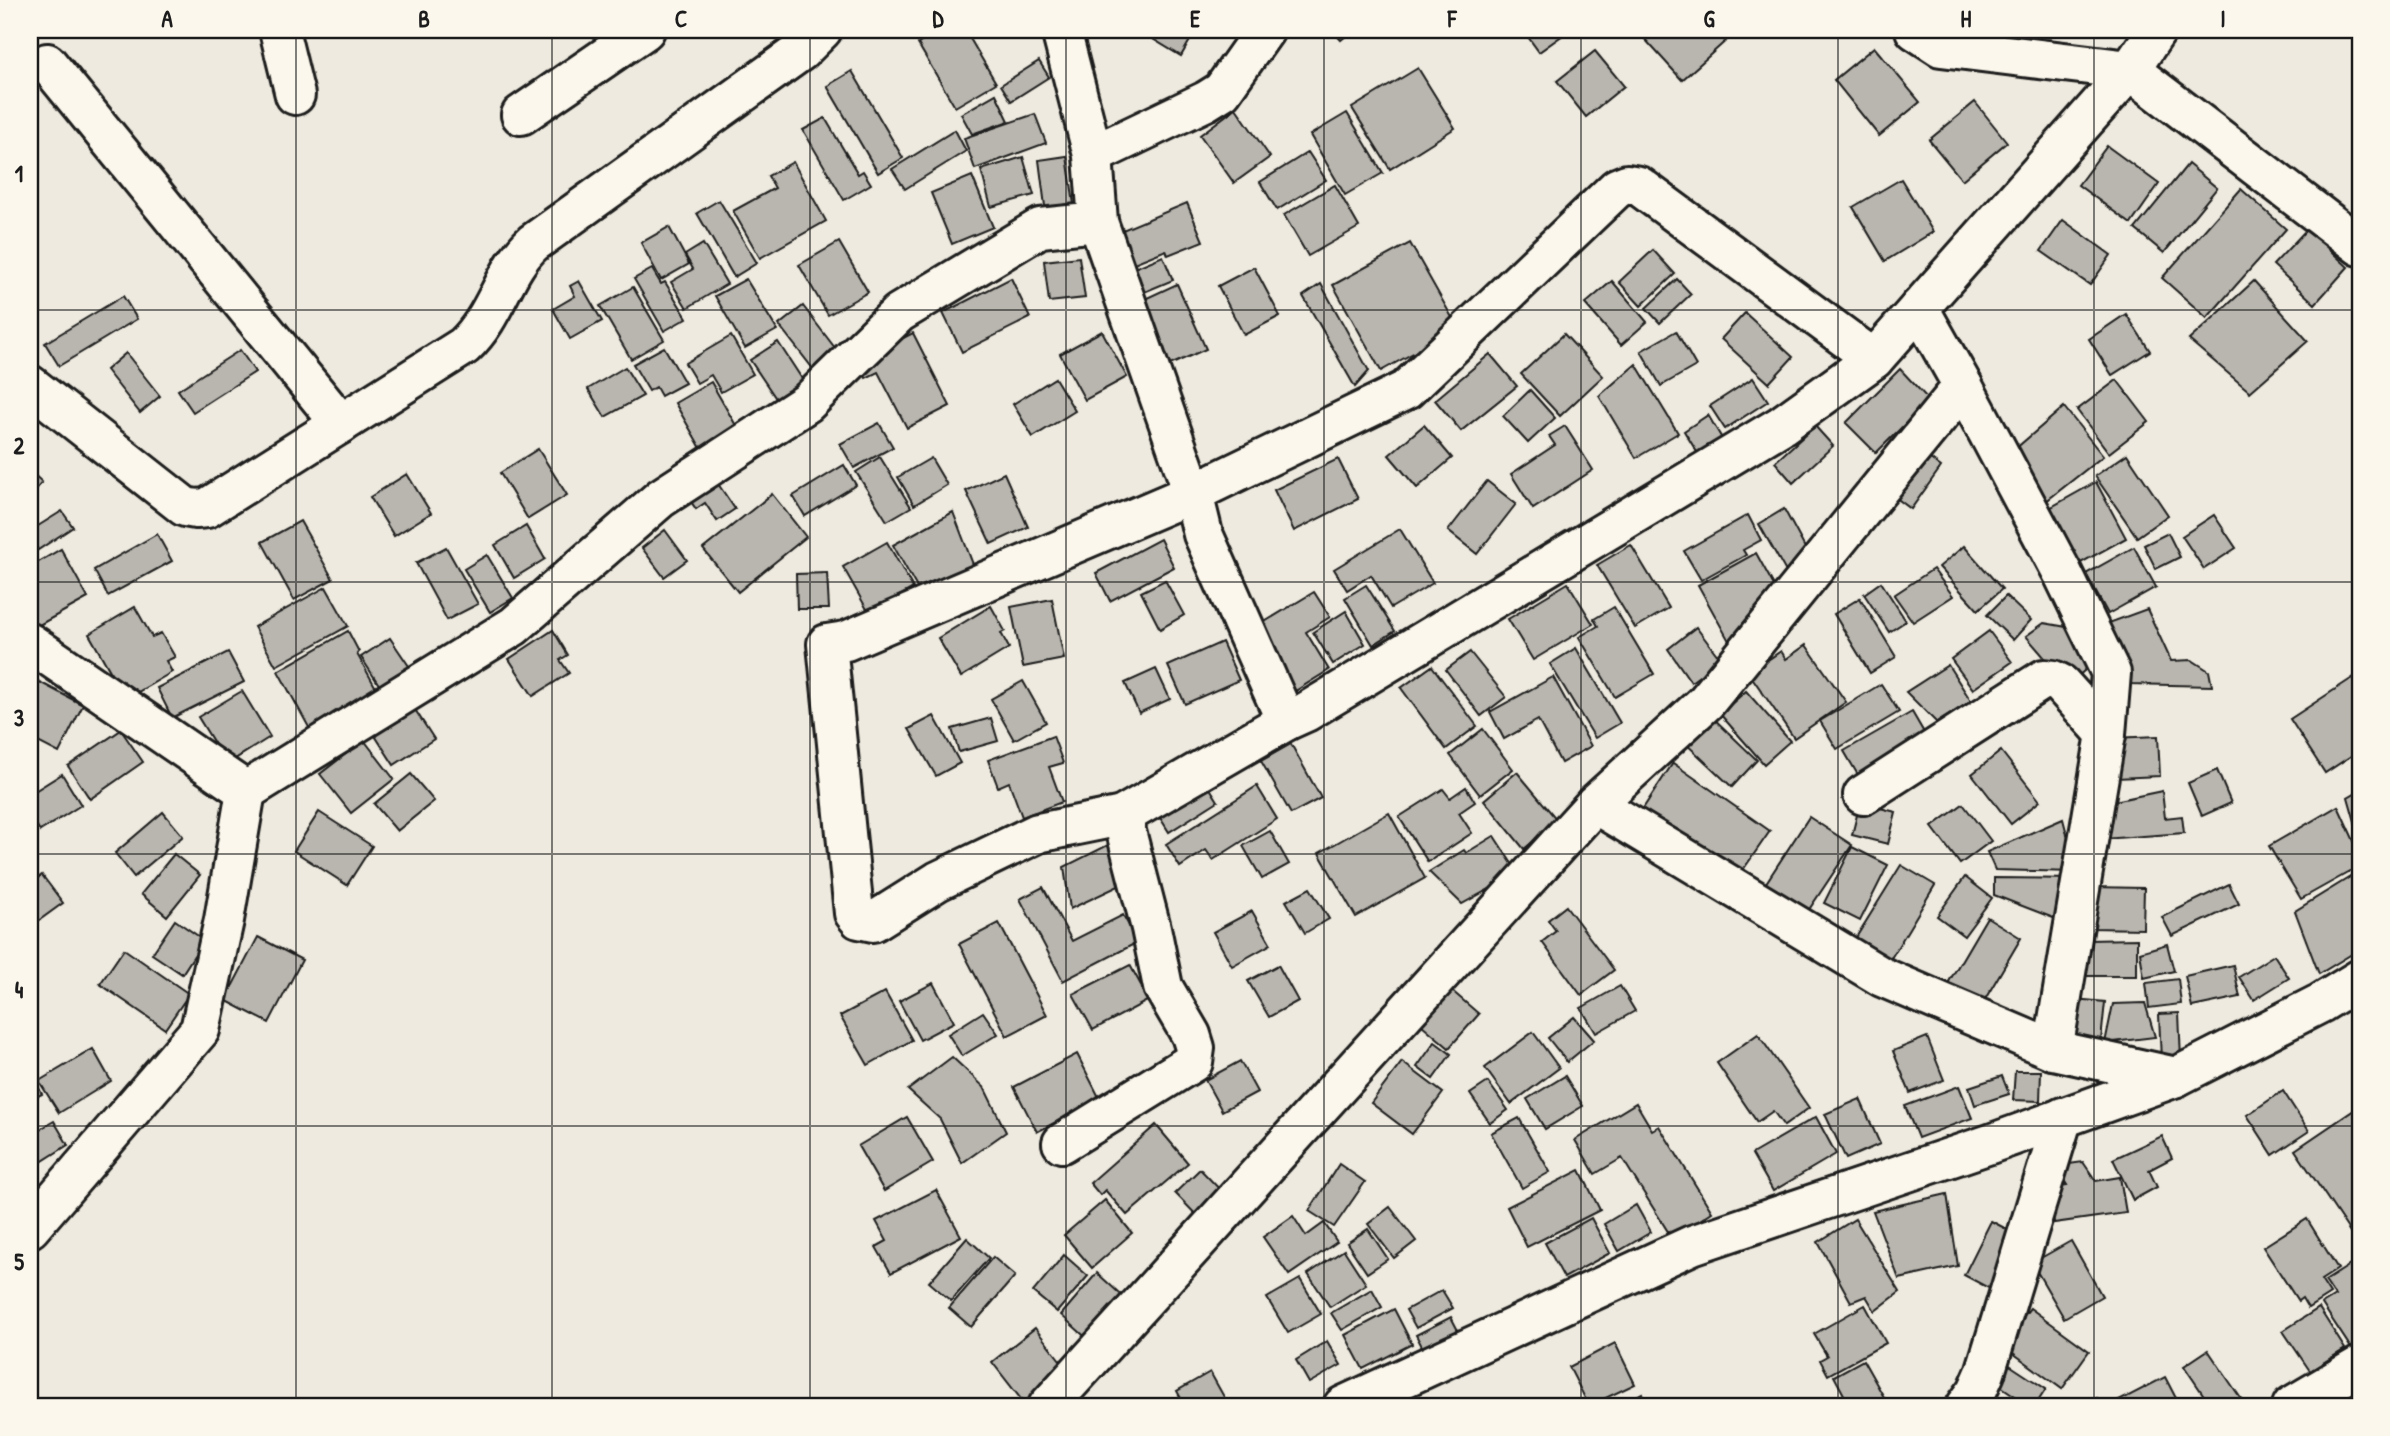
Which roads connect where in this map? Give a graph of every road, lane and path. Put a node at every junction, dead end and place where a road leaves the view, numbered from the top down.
1 (279, 30) edge
2 (645, 30) edge
3 (822, 30) edge
4 (1061, 30) edge
5 (1265, 30) edge
6 (2157, 30) edge
7 (1936, 36) edge
8 (47, 62) dead end
9 (2130, 70) junction
10 (295, 95) dead end
11 (520, 115) dead end
12 (1093, 155) junction
13 (1098, 222) junction
14 (2360, 246) edge
15 (1919, 308) junction
16 (1874, 359) junction
17 (30, 385) edge
18 (1963, 386) junction
19 (341, 424) junction
20 (1193, 493) junction
21 (30, 643) edge
22 (1286, 720) junction
23 (2106, 734) junction
24 (246, 791) junction
25 (1863, 795) dead end
26 (1595, 804) junction
27 (1122, 816) junction
28 (2357, 981) edge
29 (2053, 1050) junction
30 (2176, 1077) junction
31 (2063, 1117) junction
32 (1062, 1143) dead end
33 (30, 1228) edge
34 (2360, 1366) edge
35 (1048, 1406) edge
36 (1343, 1406) edge
37 (1966, 1406) edge
38 (2292, 1406) edge

1 - 10 street
2 - 11 street
3 - 19 street
4 - 12 street
5 - 12 street
6 - 9 street
7 - 9 street
8 - 19 street
9 - 14 street
9 - 15 street
12 - 13 street
13 - 20 street
13 - 24 street
15 - 16 street
15 - 18 street
16 - 20 street
16 - 22 street
17 - 19 street
18 - 23 street
18 - 26 street
20 - 22 street
20 - 27 street
21 - 24 street
22 - 27 street
23 - 25 street
23 - 29 street
24 - 33 street
26 - 29 street
26 - 35 street
27 - 32 street
28 - 30 street
29 - 30 street
30 - 31 street
31 - 36 street
31 - 37 street
34 - 38 street

